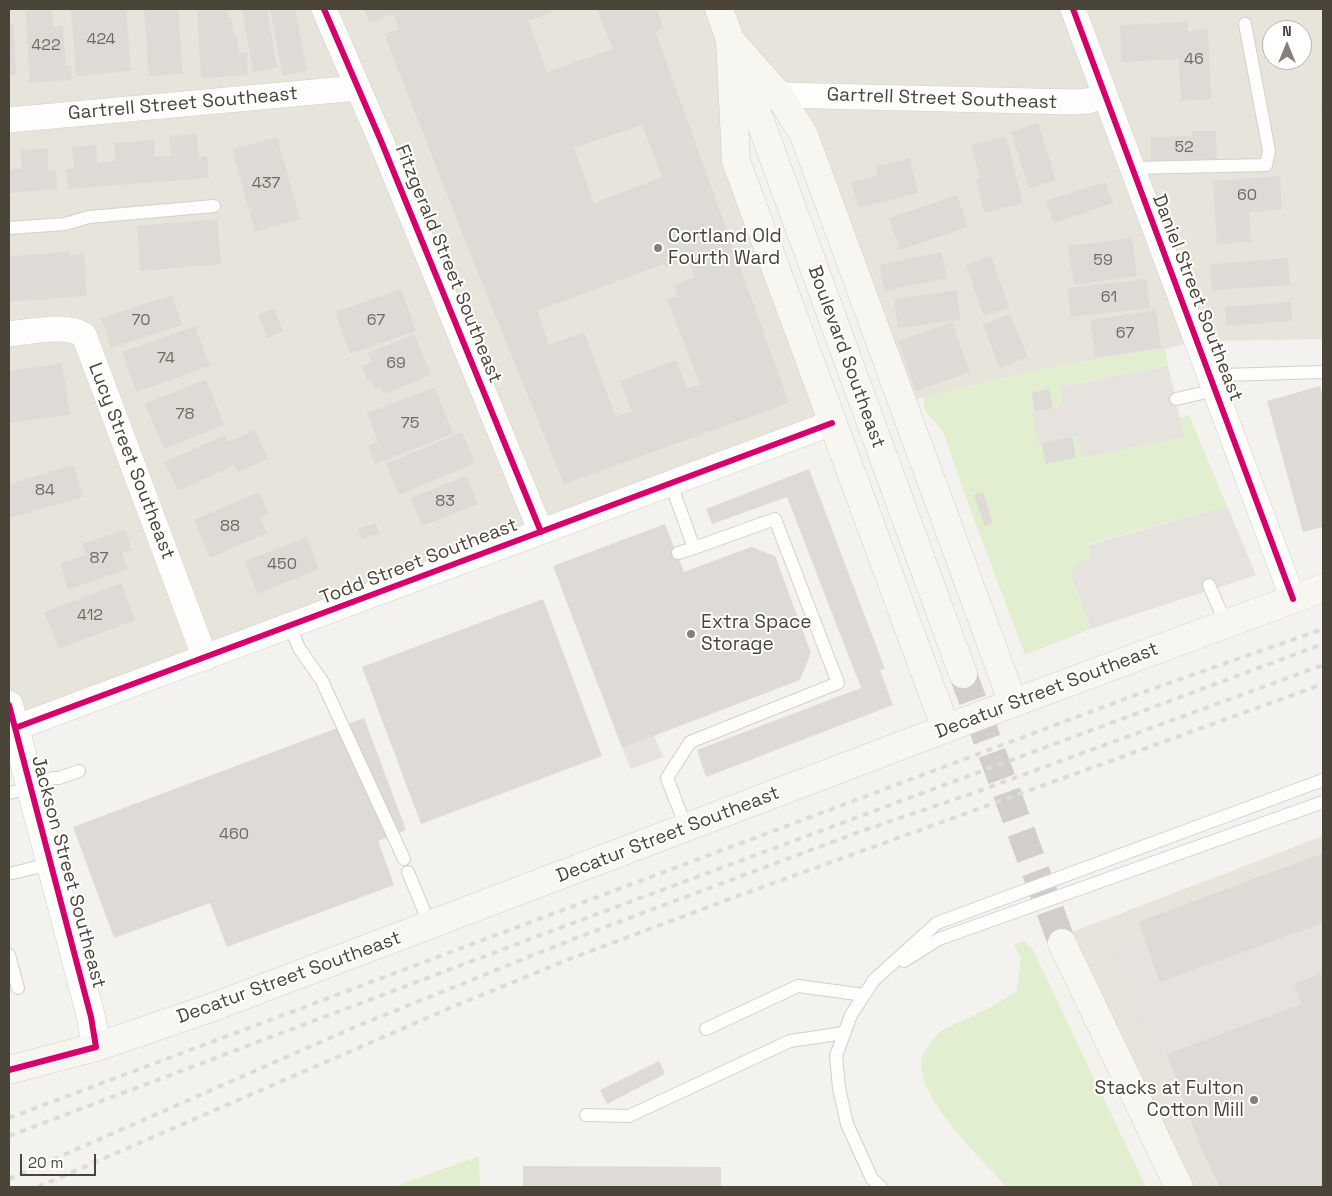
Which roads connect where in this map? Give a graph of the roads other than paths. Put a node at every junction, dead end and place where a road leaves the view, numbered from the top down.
1 (324, 9) edge
2 (719, 9) edge
3 (1073, 9) edge
4 (1245, 24) dead end
5 (730, 40) junction
6 (358, 88) junction
7 (779, 95) junction
8 (1105, 95) junction
9 (9, 120) edge
10 (1132, 168) junction
11 (214, 206) dead end
12 (9, 228) edge
13 (9, 334) edge
14 (1323, 372) edge
15 (1213, 384) junction
16 (1176, 398) dead end
17 (832, 424) junction
18 (670, 484) junction
19 (541, 532) junction
20 (694, 548) junction
21 (678, 553) dead end
22 (1209, 585) dead end
23 (1323, 588) edge
24 (1294, 599) junction
25 (1226, 624) junction
26 (290, 626) junction
27 (205, 658) junction
28 (963, 674) tunnel mouth
29 (1013, 703) junction
30 (12, 717) edge
31 (946, 729) junction
32 (80, 771) dead end
33 (1323, 780) edge
34 (20, 791) edge
35 (1323, 802) edge
36 (686, 827) junction
37 (50, 864) junction
38 (13, 872) dead end
39 (430, 925) junction
40 (1062, 943) tunnel mouth
41 (9, 955) edge
42 (874, 980) junction
43 (18, 988) dead end
44 (864, 995) junction
45 (706, 1029) dead end
46 (844, 1033) junction
47 (96, 1047) junction
48 (9, 1070) edge
49 (586, 1115) dead end
50 (881, 1187) edge
51 (1179, 1187) edge

1 - 6 street, Fitzgerald Street Southeast
2 - 5 main road, Boulevard Southeast
3 - 8 street, Daniel Street Southeast
4 - 10 lane
5 - 7 main road, Boulevard Southeast
5 - 17 main road
5 - 28 main road, Boulevard Southeast
6 - 9 street, Gartrell Street Southeast
6 - 19 street, Fitzgerald Street Southeast
7 - 8 street, Gartrell Street Southeast
7 - 29 main road, Boulevard Southeast
8 - 10 street, Daniel Street Southeast
10 - 15 street, Daniel Street Southeast
11 - 12 lane
13 - 27 street, Lucy Street Southeast
14 - 15 lane
15 - 16 lane
15 - 24 street, Daniel Street Southeast
17 - 18 street, Todd Street Southeast
17 - 31 main road
18 - 19 street, Todd Street Southeast
18 - 20 lane
19 - 26 street, Todd Street Southeast
20 - 21 lane
20 - 36 lane
22 - 25 lane
23 - 24 main road, Decatur Street Southeast
24 - 25 main road, Decatur Street Southeast
25 - 29 main road, Decatur Street Southeast
26 - 27 street, Todd Street Southeast
26 - 39 lane
27 - 30 street, Todd Street Southeast
29 - 31 main road, Decatur Street Southeast
30 - 34 street, Jackson Street Southeast
31 - 36 main road, Decatur Street Southeast
32 - 34 lane
33 - 42 lane
34 - 37 street, Jackson Street Southeast
35 - 42 lane
36 - 39 main road, Decatur Street Southeast
37 - 38 lane
37 - 47 street, Jackson Street Southeast
39 - 47 main road, Decatur Street Southeast
40 - 51 main road
41 - 43 lane
42 - 44 lane
44 - 45 lane
44 - 46 lane
46 - 49 lane
46 - 50 lane
47 - 48 main road, Decatur Street Southeast

